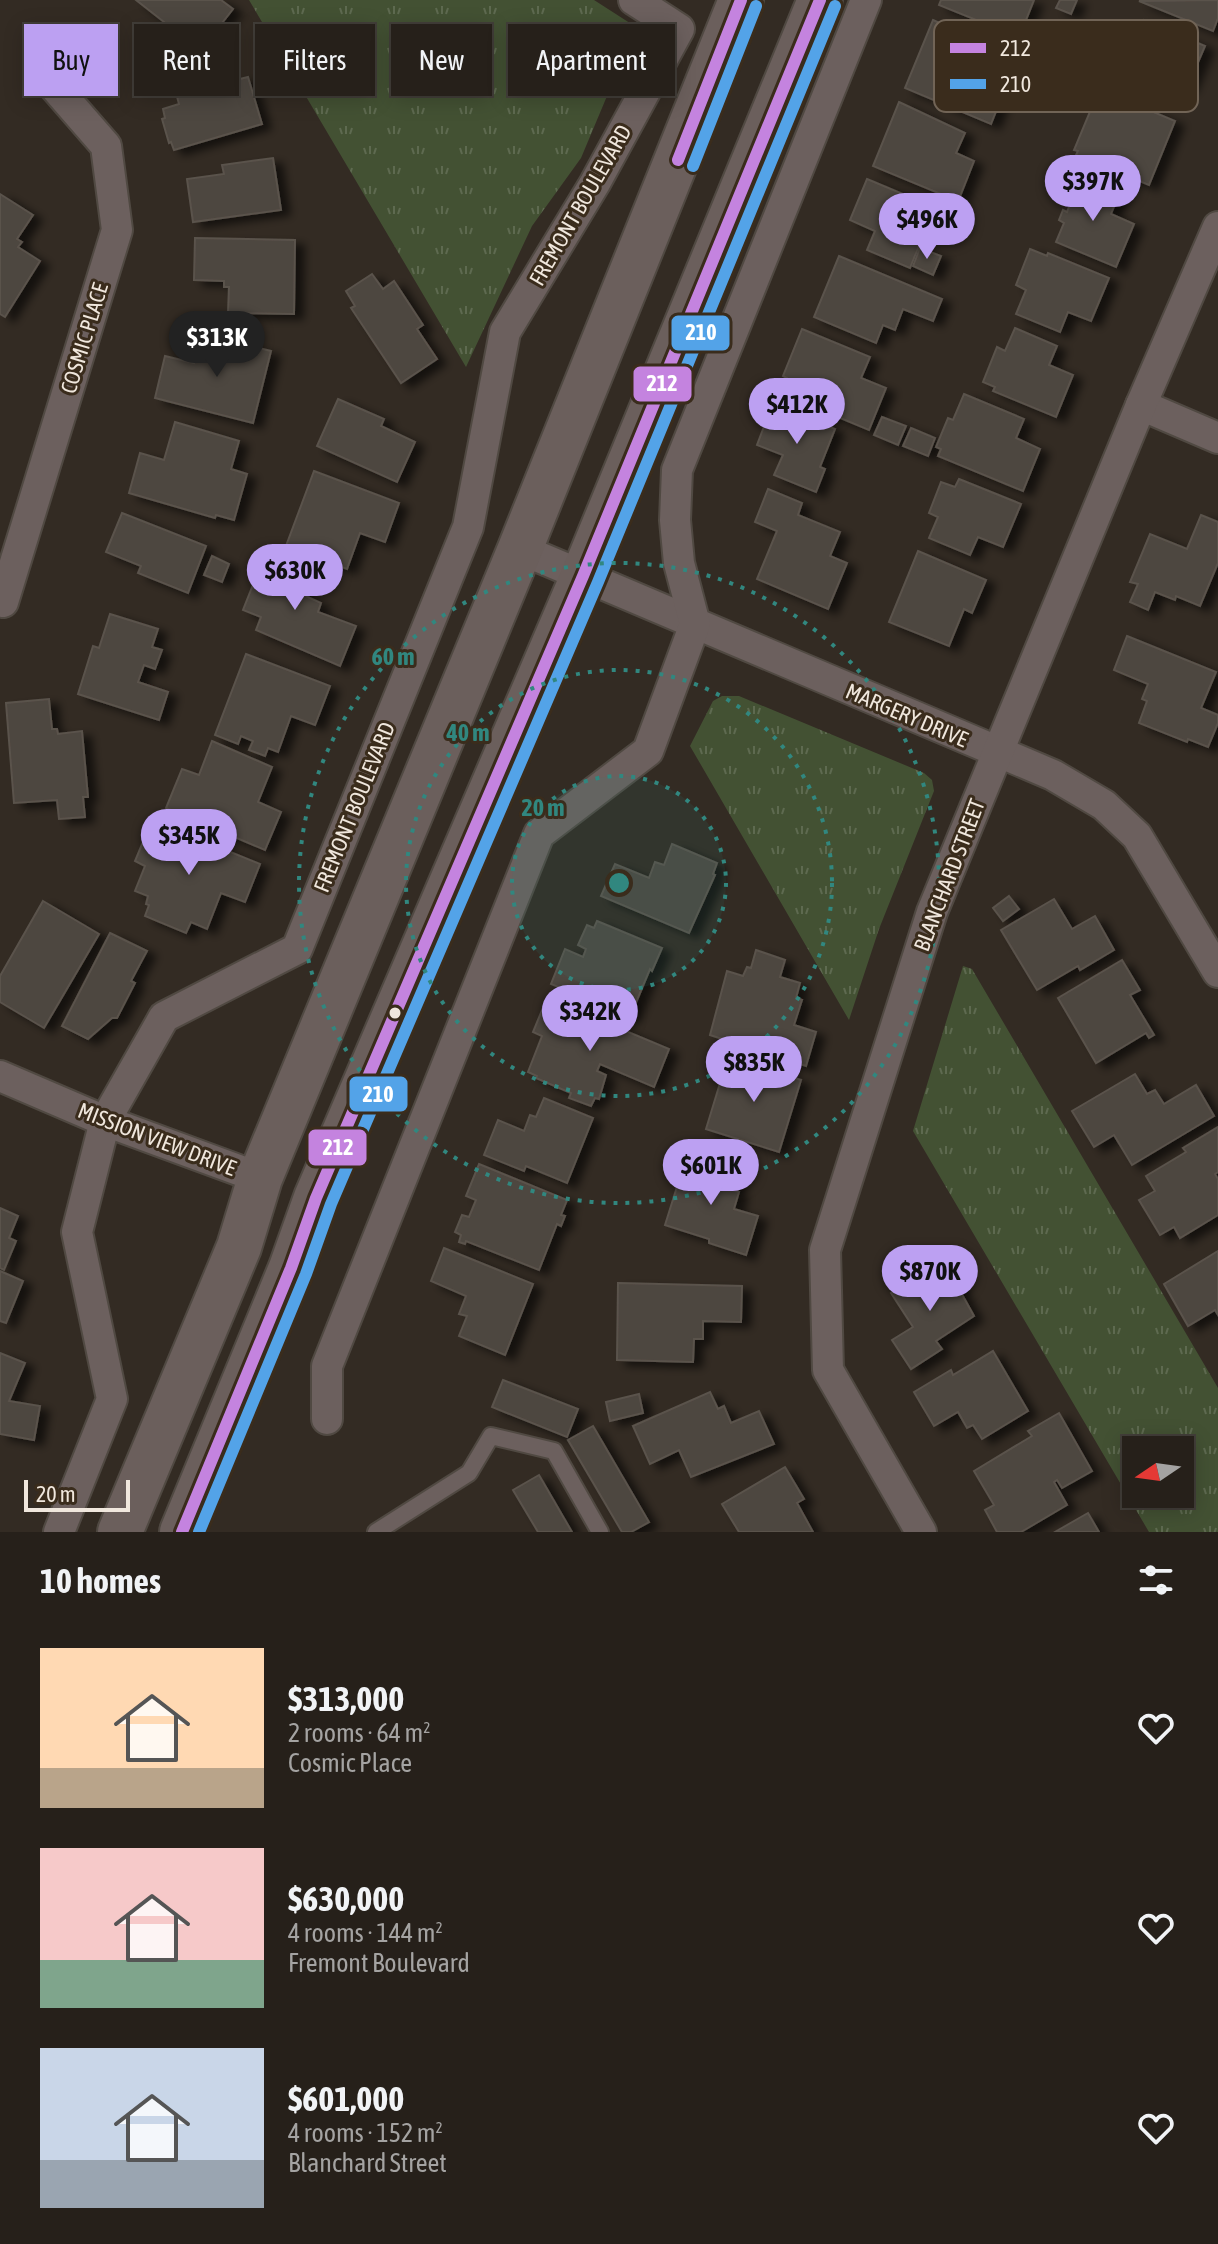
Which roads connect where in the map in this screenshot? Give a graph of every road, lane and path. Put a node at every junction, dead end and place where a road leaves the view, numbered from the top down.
1 (634, 0) edge
2 (741, 0) edge
3 (820, 0) edge
4 (866, 0) edge
5 (63, 96) edge
6 (1218, 227) edge
7 (1141, 405) junction
8 (1218, 438) edge
9 (520, 549) junction
10 (583, 576) junction
11 (0, 600) edge
12 (695, 624) junction
13 (997, 753) junction
14 (1218, 972) edge
15 (0, 1076) edge
16 (105, 1121) junction
17 (260, 1178) junction
18 (316, 1198) junction
19 (327, 1419) dead end
20 (59, 1532) edge
21 (120, 1532) edge
22 (182, 1532) edge
23 (376, 1532) edge
24 (600, 1532) edge
25 (921, 1532) edge

1 - 16 street, FREMONT BOULEVARD
2 - 9 main road
3 - 10 main road
4 - 12 street
5 - 11 street, COSMIC PLACE
6 - 7 street, BLANCHARD STREET
7 - 8 street
7 - 13 street, BLANCHARD STREET
9 - 10 street, MARGERY DRIVE
9 - 17 main road
10 - 12 street, MARGERY DRIVE
10 - 18 main road
12 - 13 street, MARGERY DRIVE
12 - 19 street
13 - 14 street, MARGERY DRIVE
13 - 25 street, BLANCHARD STREET
15 - 16 street, MISSION VIEW DRIVE
16 - 17 street, MISSION VIEW DRIVE
16 - 20 street, FREMONT BOULEVARD
17 - 18 main road, MISSION VIEW DRIVE
17 - 21 main road
18 - 22 main road
23 - 24 lane

